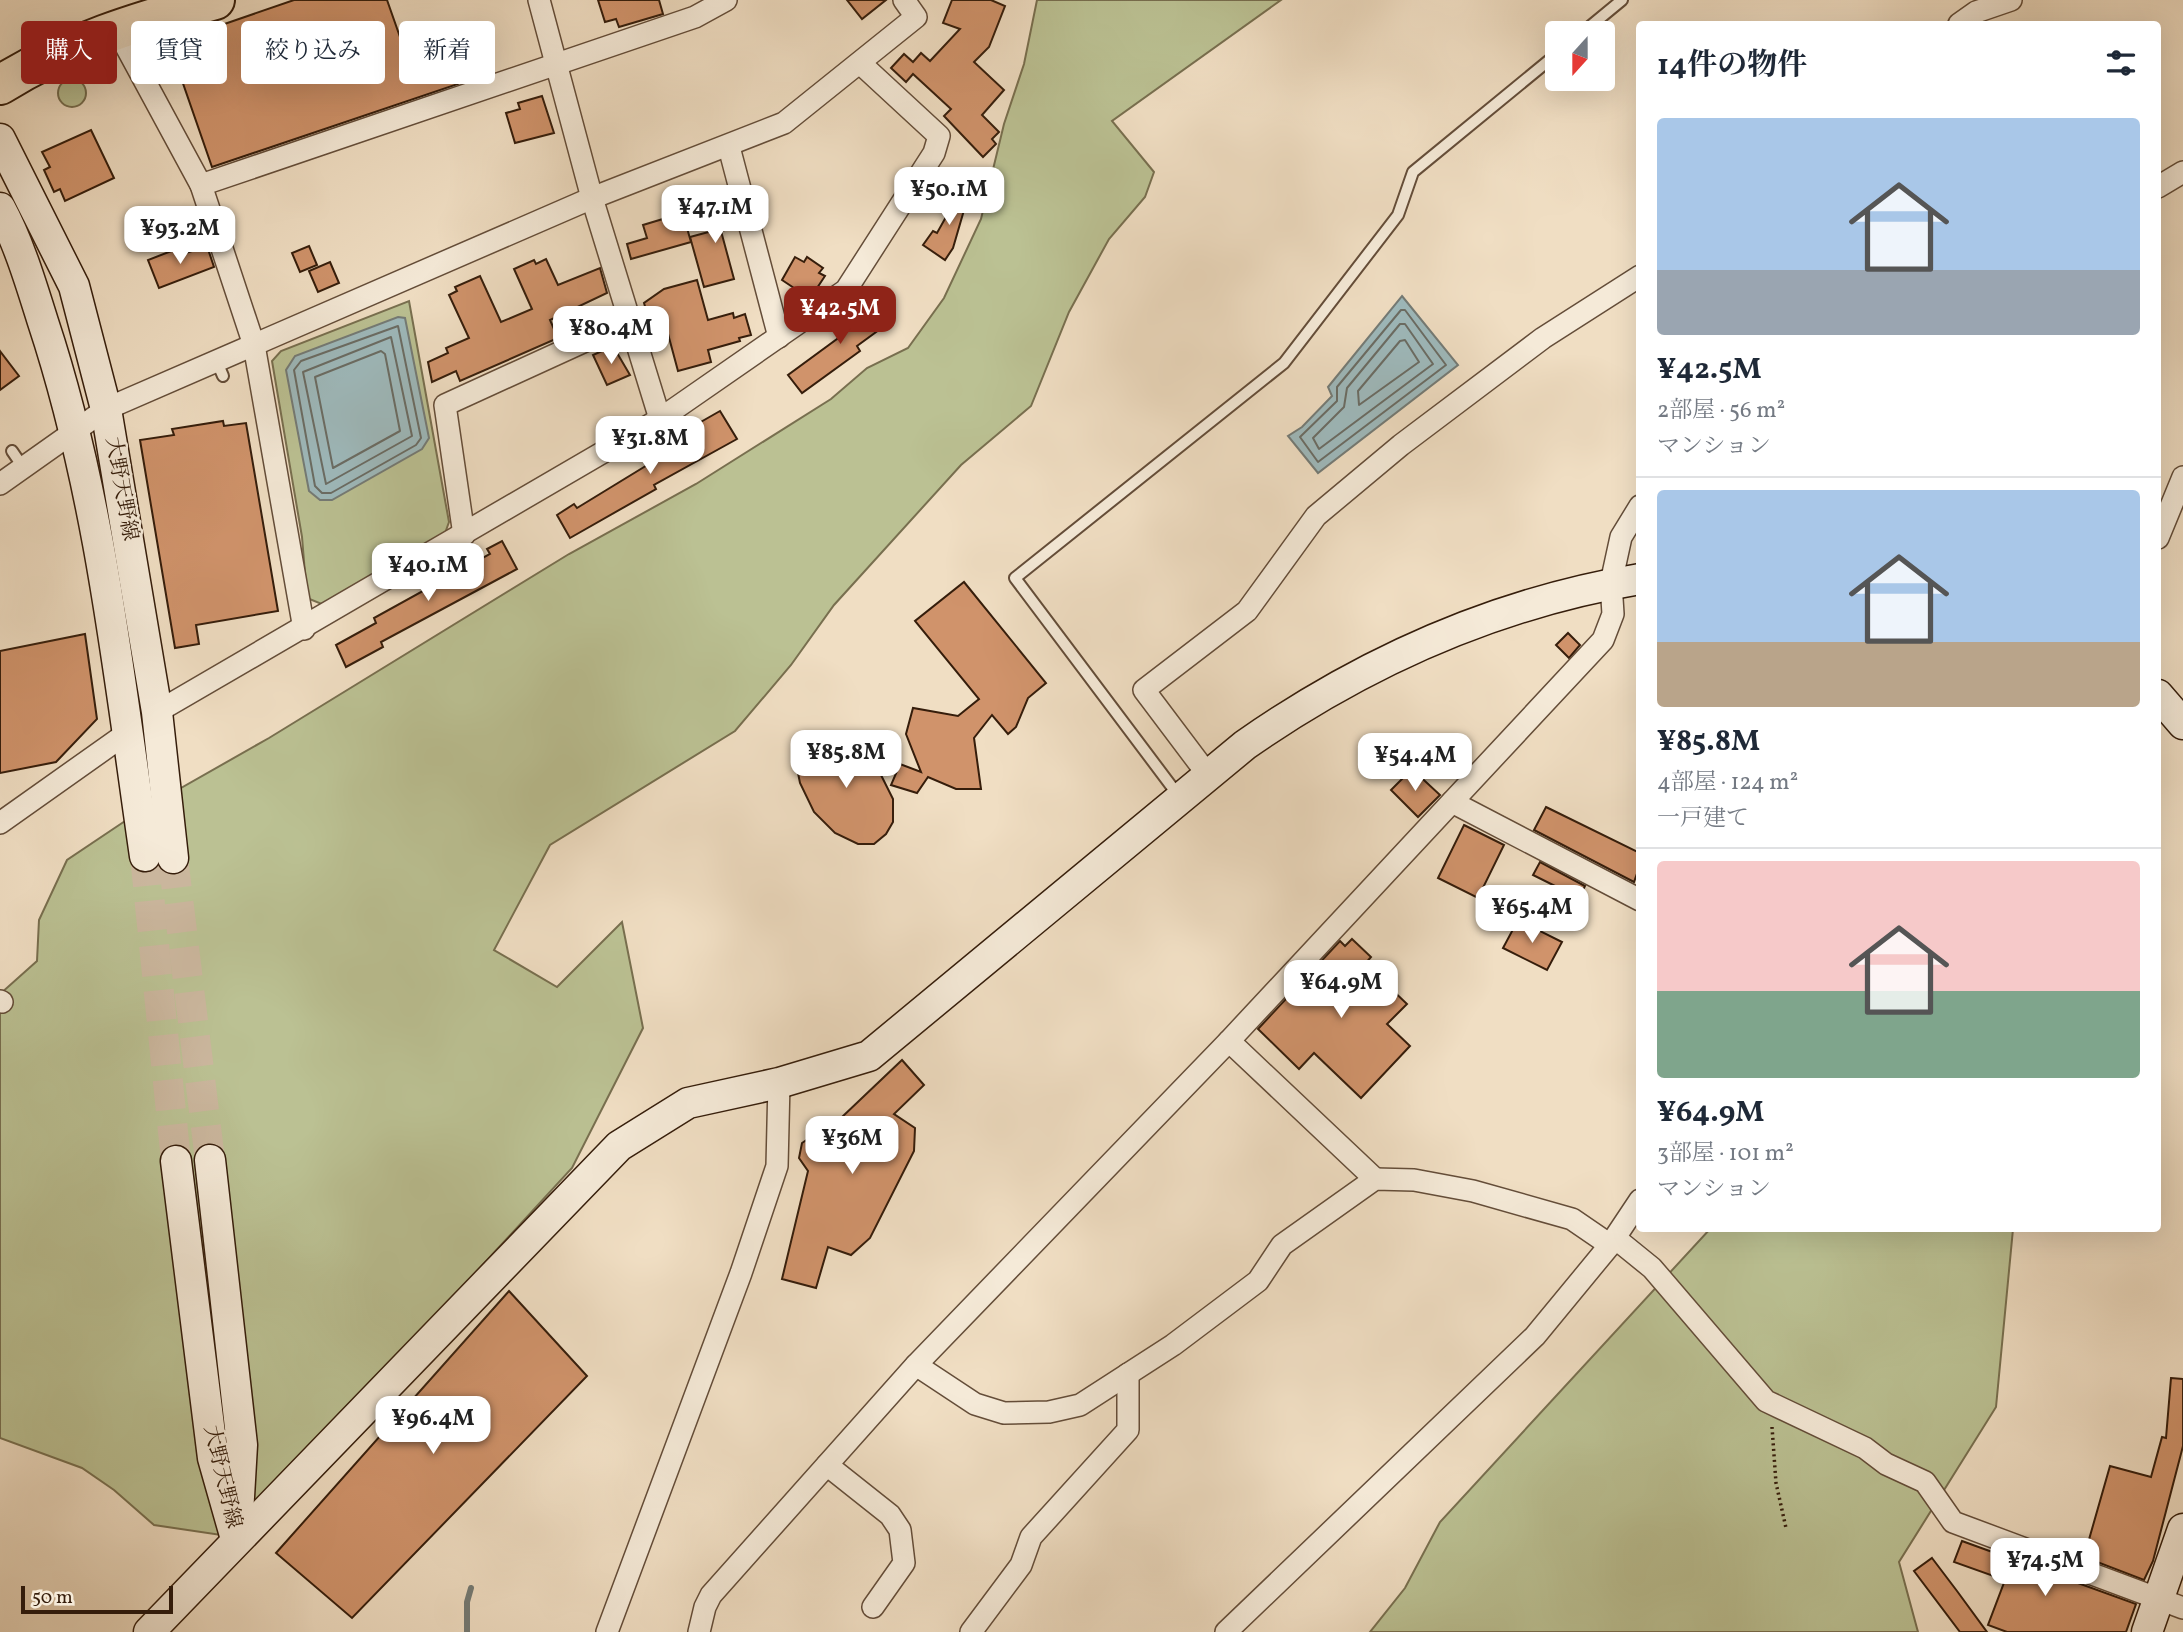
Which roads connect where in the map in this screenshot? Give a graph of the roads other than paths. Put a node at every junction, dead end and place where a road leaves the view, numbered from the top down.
1 (215, 0) edge
2 (539, 0) edge
3 (726, 0) edge
4 (904, 0) edge
5 (1622, 0) edge
6 (2011, 0) edge
7 (1597, 21) edge
8 (1963, 21) edge
9 (117, 28) edge
10 (117, 30) edge
11 (860, 63) junction
12 (557, 65) junction
13 (1545, 65) edge
14 (21, 72) edge
15 (0, 85) edge
16 (0, 139) edge
17 (729, 147) junction
18 (2183, 172) edge
19 (201, 185) junction
20 (2161, 185) edge
21 (592, 198) junction
22 (0, 208) edge
23 (1636, 279) edge
24 (631, 320) junction
25 (779, 337) junction
26 (254, 345) junction
27 (106, 409) junction
28 (660, 419) junction
29 (76, 428) junction
30 (2183, 477) edge
31 (0, 484) edge
32 (1636, 513) edge
33 (2161, 531) edge
34 (464, 535) junction
35 (1626, 581) edge
36 (304, 629) junction
37 (2161, 698) edge
38 (158, 712) junction
39 (2183, 724) edge
40 (127, 733) junction
41 (1208, 775) junction
42 (1180, 798) junction
43 (1452, 802) junction
44 (0, 823) edge
45 (1636, 898) edge
46 (1229, 1041) junction
47 (779, 1083) junction
48 (210, 1160) tunnel mouth
49 (176, 1161) tunnel mouth
50 (1375, 1179) junction
51 (1636, 1206) edge
52 (1613, 1241) junction
53 (916, 1365) junction
54 (1128, 1374) junction
55 (827, 1465) junction
56 (2183, 1529) edge
57 (236, 1539) junction
58 (2170, 1604) edge
59 (873, 1607) dead end
60 (149, 1632) edge
61 (607, 1632) edge
62 (699, 1632) edge
63 (971, 1632) edge
64 (1226, 1632) edge
65 (2147, 1632) edge

1 - 9 highway
2 - 12 street
3 - 12 street
4 - 11 street
5 - 7 lane
6 - 8 street
10 - 19 street
11 - 17 street
11 - 25 street
12 - 19 street
12 - 21 street
13 - 42 lane
14 - 15 highway
16 - 27 main road, 大野天野線
17 - 21 street
17 - 25 street
18 - 20 street
19 - 26 street
21 - 24 street
21 - 26 street
22 - 29 main road, 大野天野線
23 - 41 street
24 - 28 street
24 - 34 street
25 - 28 street
26 - 27 street
26 - 36 street
27 - 29 street
27 - 38 main road, 大野天野線
28 - 34 street
29 - 31 street
29 - 40 main road, 大野天野線
30 - 33 street
32 - 35 street
34 - 36 street
35 - 41 main road
35 - 43 street
36 - 38 street
37 - 39 main road
38 - 40 main road, 大野天野線
40 - 44 street
41 - 42 main road
42 - 47 main road
43 - 45 street
43 - 46 street
46 - 50 street
46 - 53 street
47 - 57 main road
47 - 61 street
48 - 57 main road, 大野天野線
49 - 57 main road, 大野天野線
50 - 52 street
50 - 54 street
51 - 52 street
52 - 58 street
52 - 64 street
53 - 54 street
53 - 55 street
54 - 63 street
55 - 59 street
55 - 62 street
56 - 58 main road
57 - 60 main road
58 - 65 main road

